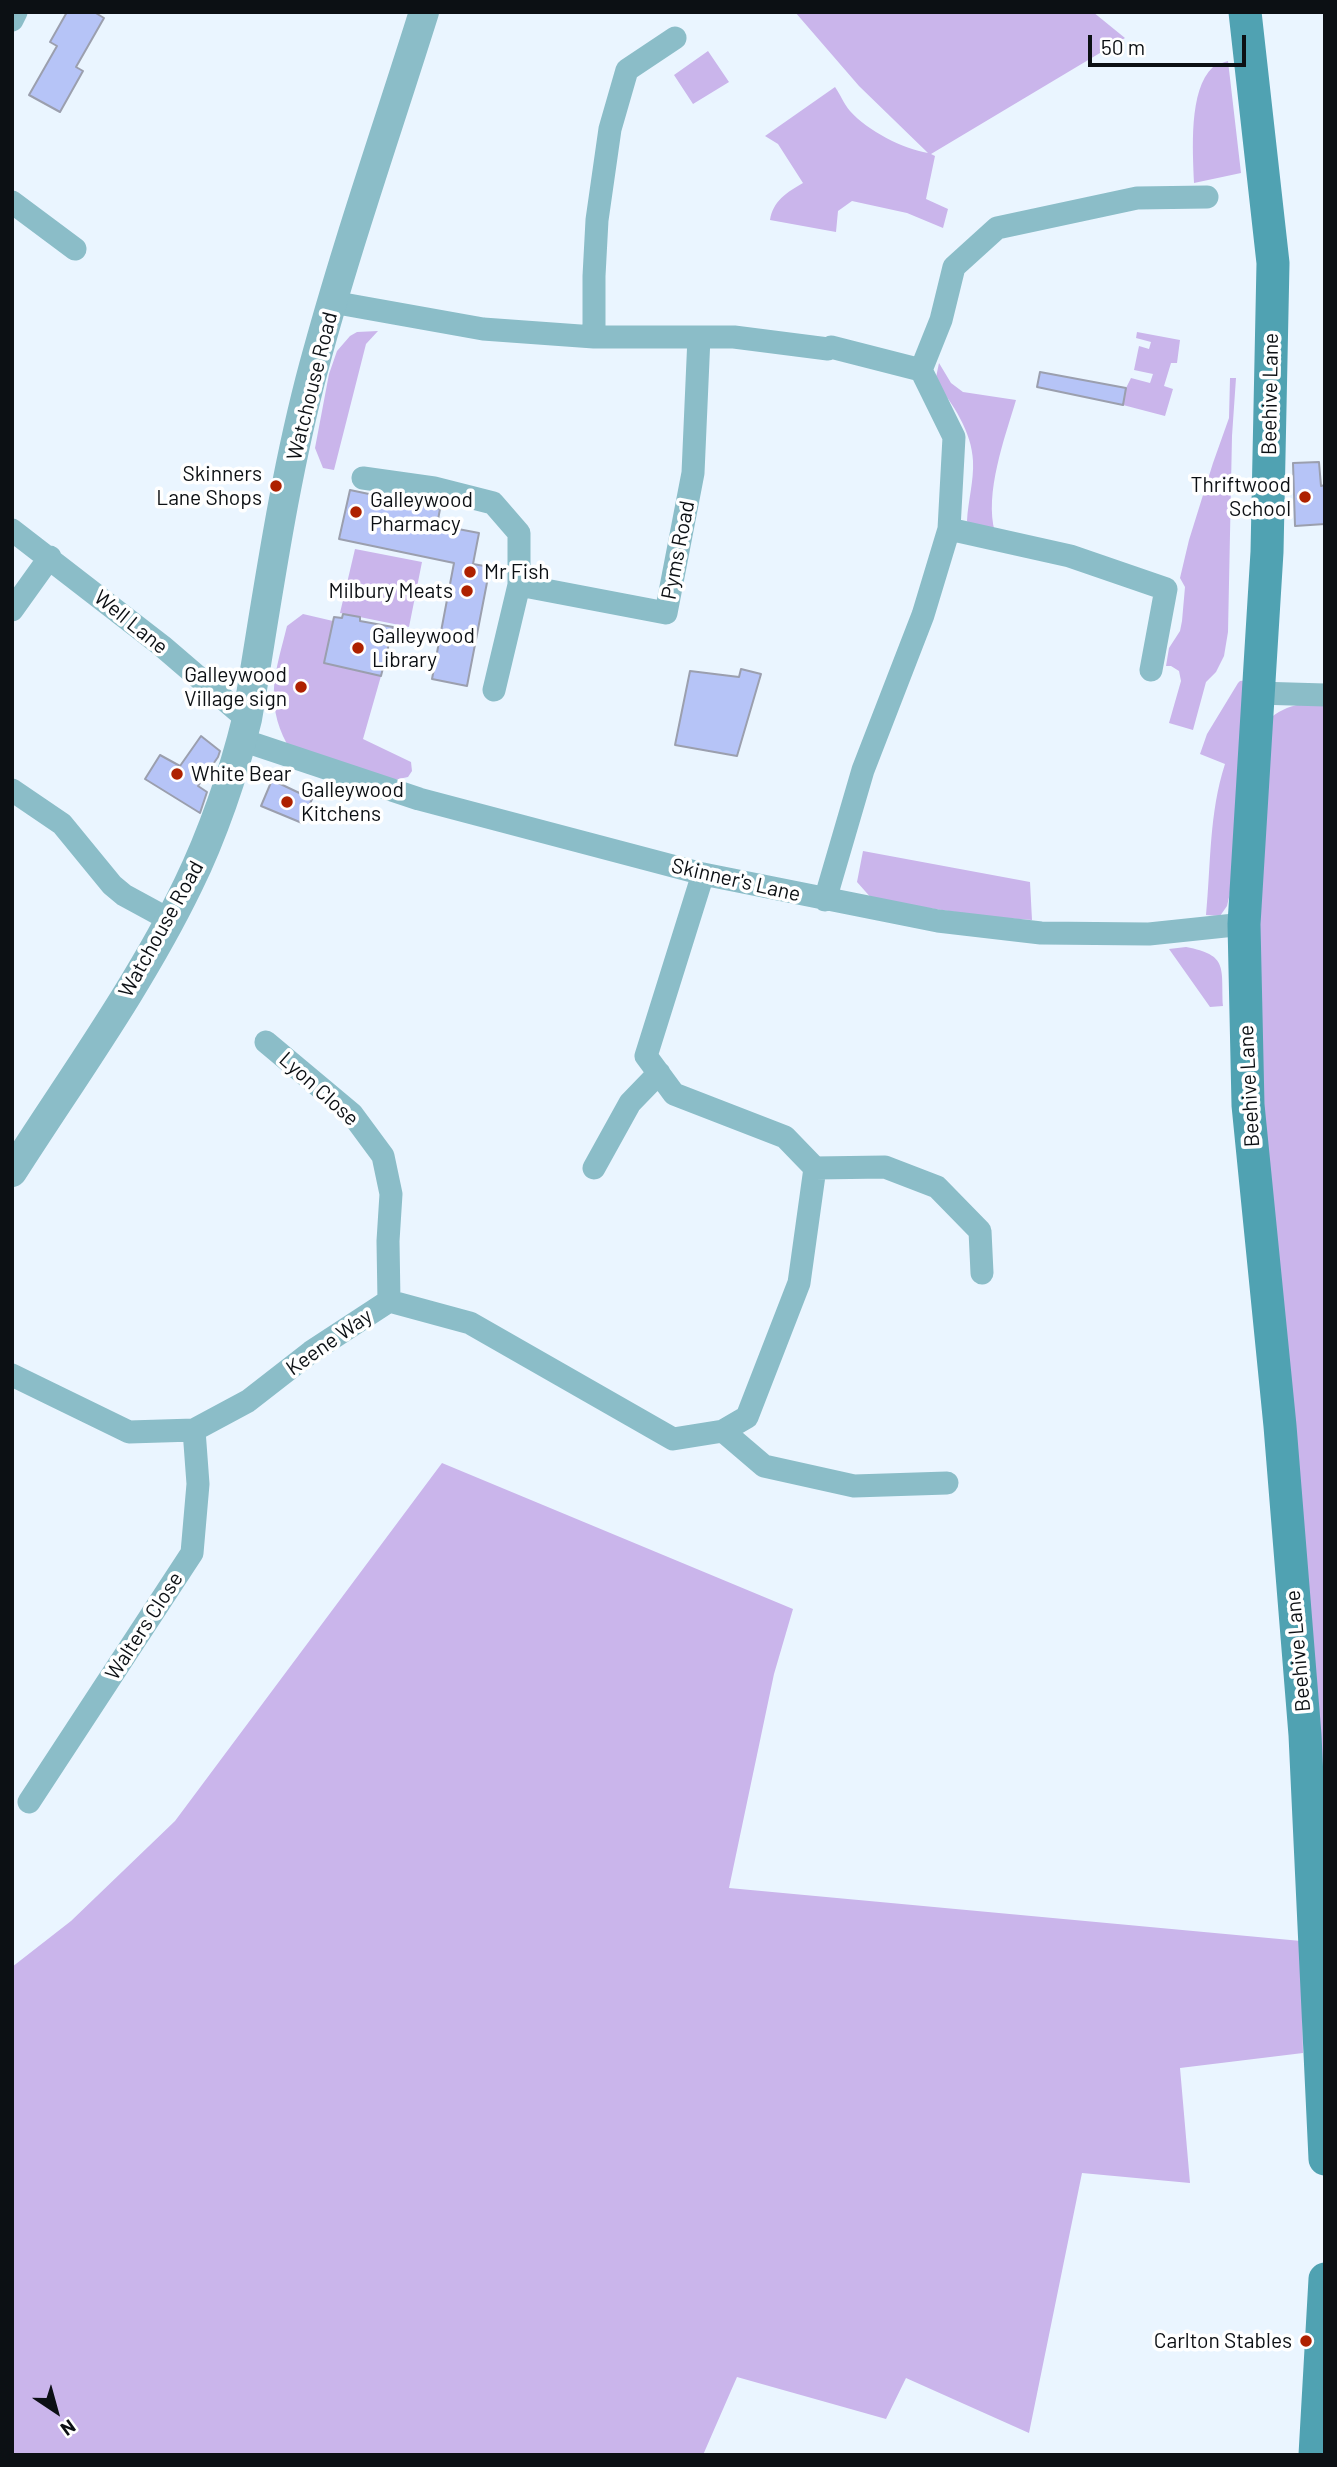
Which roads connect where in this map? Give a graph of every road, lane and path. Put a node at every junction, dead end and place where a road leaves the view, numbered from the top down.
1 (16, 12) edge
2 (424, 12) edge
3 (1245, 12) edge
4 (12, 20) edge
5 (675, 38) dead end
6 (1207, 197) dead end
7 (12, 202) edge
8 (75, 249) dead end
9 (332, 302) junction
10 (594, 337) junction
11 (699, 337) junction
12 (921, 370) junction
13 (363, 478) dead end
14 (949, 529) junction
15 (12, 530) edge
16 (50, 557) junction
17 (519, 585) junction
18 (12, 610) edge
19 (1151, 670) dead end
20 (494, 691) dead end
21 (1257, 693) junction
22 (1325, 695) edge
23 (244, 730) junction
24 (12, 790) edge
25 (703, 874) junction
26 (825, 900) junction
27 (170, 920) junction
28 (1244, 924) junction
29 (266, 1042) dead end
30 (659, 1073) junction
31 (594, 1168) dead end
32 (815, 1168) junction
33 (12, 1172) edge
34 (982, 1273) dead end
35 (389, 1301) junction
36 (12, 1375) edge
37 (194, 1430) junction
38 (723, 1431) junction
39 (947, 1483) dead end
40 (29, 1802) dead end
41 (1325, 2159) edge
42 (1325, 2279) edge
43 (1315, 2455) edge

1 - 4 street
2 - 9 street, Watchouse Road
3 - 21 main road, Beehive Lane
5 - 10 street
6 - 12 street
7 - 8 street
9 - 10 street
9 - 23 street, Watchouse Road
10 - 11 street
11 - 12 street
11 - 17 street, Pyms Road
12 - 14 street
13 - 17 street
14 - 19 street
14 - 26 street
15 - 16 street, Well Lane
16 - 18 street
16 - 23 street, Well Lane
17 - 20 street
21 - 22 street
21 - 28 main road, Beehive Lane
23 - 25 street, Skinner's Lane
23 - 27 street, Watchouse Road
24 - 27 street
25 - 26 street, Skinner's Lane
25 - 30 street
26 - 28 street, Skinner's Lane
27 - 33 street, Watchouse Road
28 - 41 main road, Beehive Lane
29 - 35 street, Lyon Close
30 - 31 street
30 - 32 street
32 - 34 street
32 - 38 street, Keene Way
35 - 37 street, Keene Way
35 - 38 street, Keene Way
36 - 37 street, Keene Way
37 - 40 street, Walters Close
38 - 39 street
42 - 43 main road

